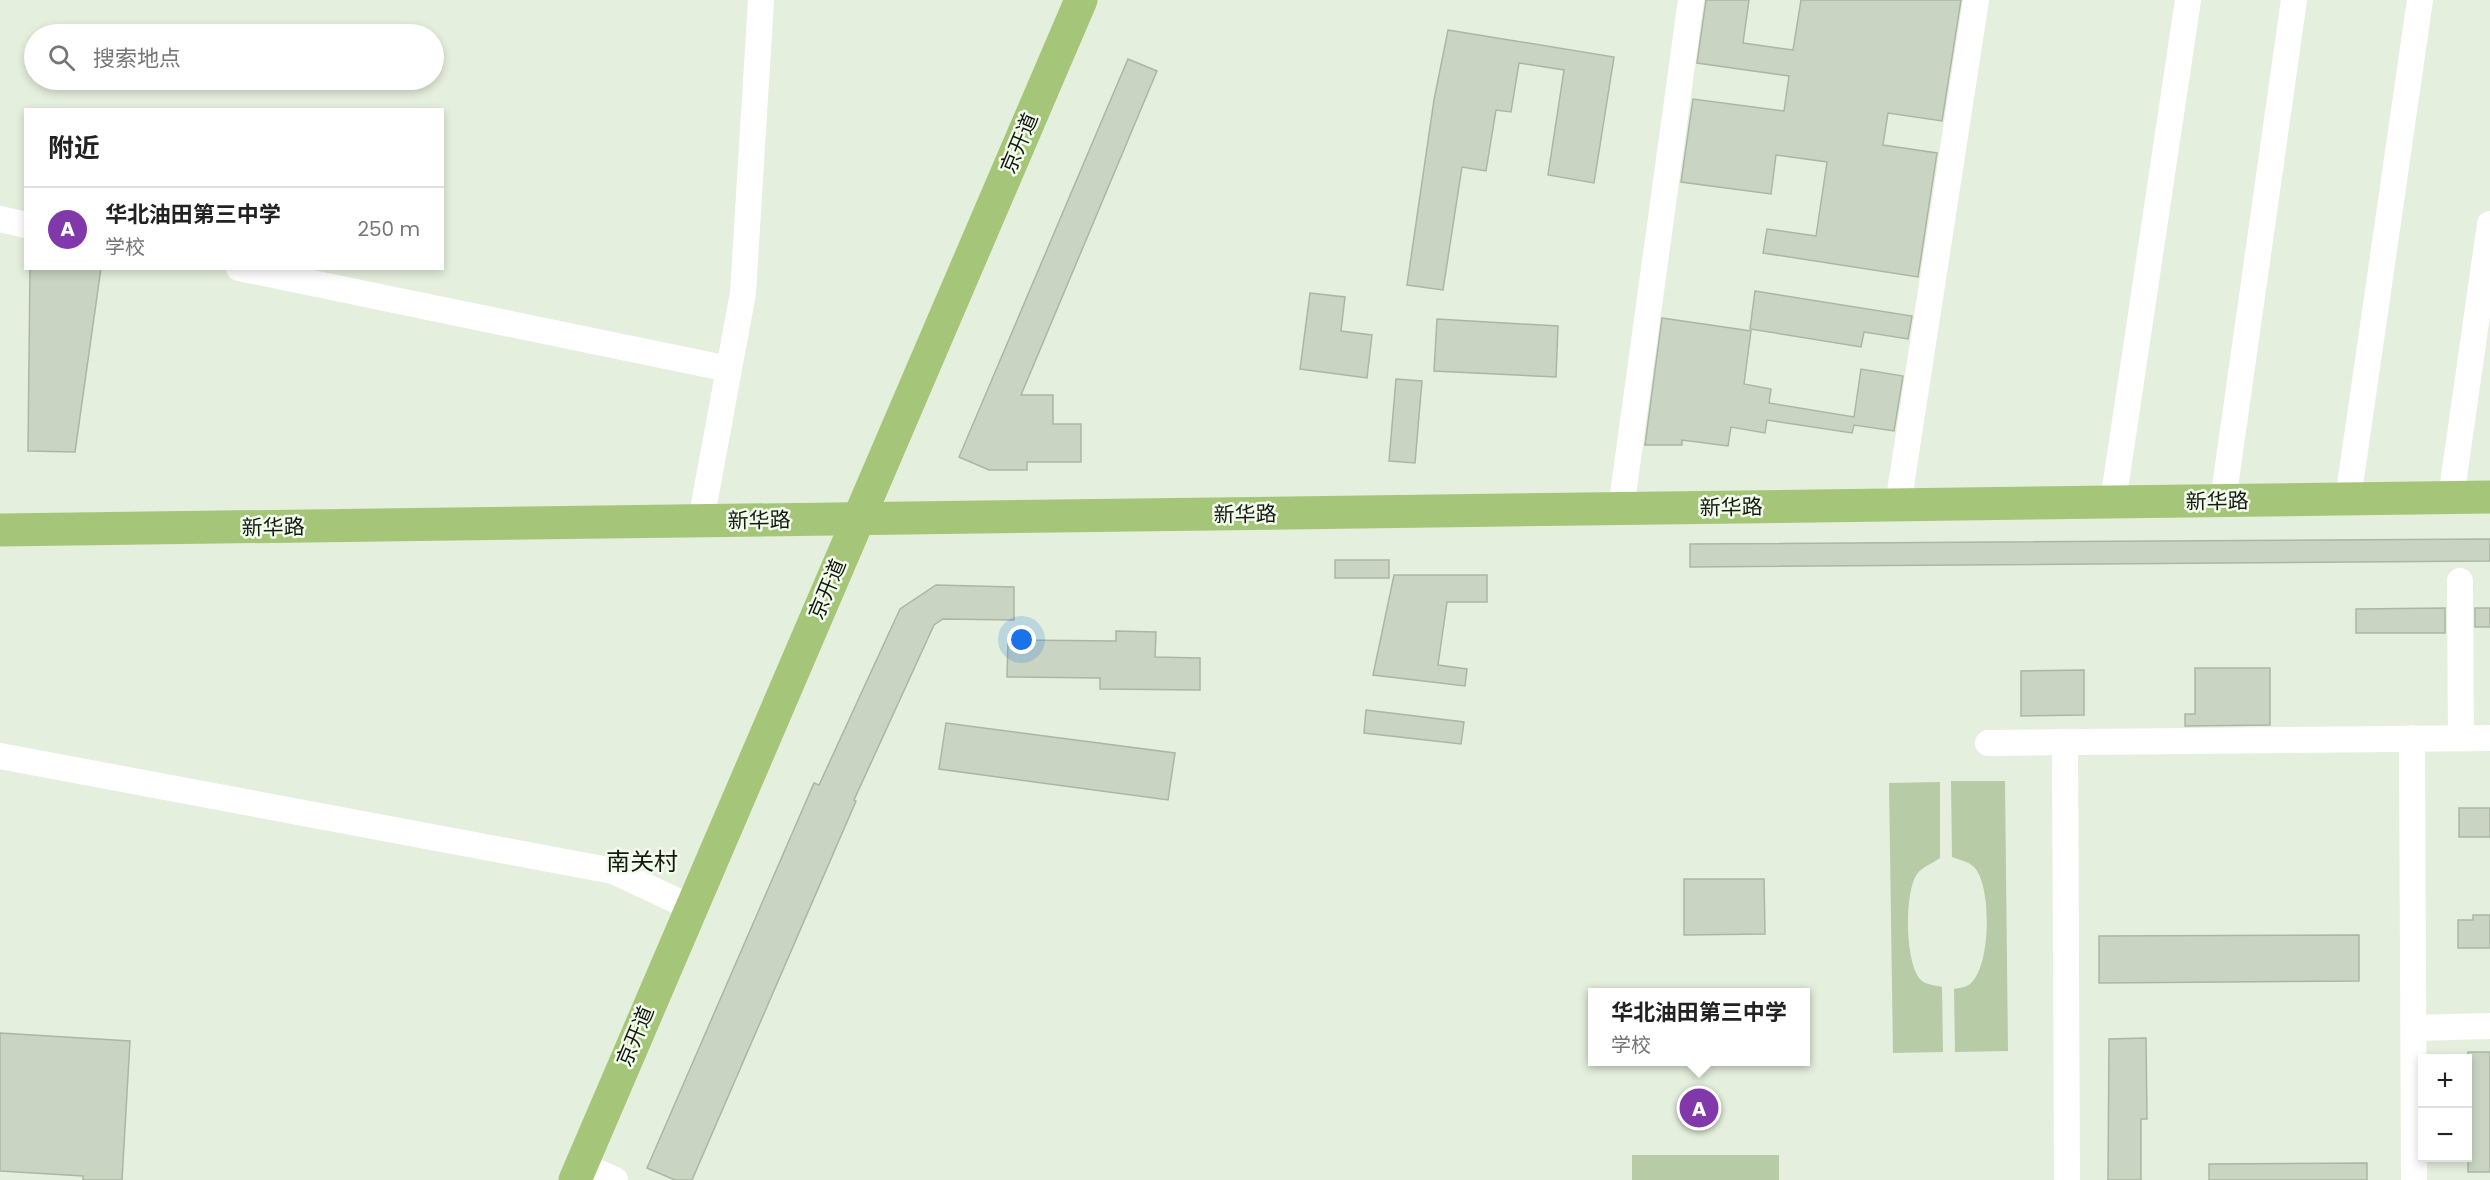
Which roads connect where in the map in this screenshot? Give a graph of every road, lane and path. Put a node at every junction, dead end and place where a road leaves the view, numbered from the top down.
1 (760, 0) edge
2 (1081, 0) edge
3 (1691, 0) edge
4 (1976, 0) edge
5 (2188, 0) edge
6 (2294, 0) edge
7 (2420, 0) edge
8 (0, 219) edge
9 (2490, 224) edge
10 (24, 225) edge
11 (249, 270) edge
12 (729, 369) junction
13 (2490, 497) edge
14 (2451, 498) junction
15 (2348, 499) junction
16 (2223, 501) junction
17 (2113, 502) junction
18 (1898, 505) junction
19 (1621, 509) junction
20 (857, 519) junction
21 (701, 521) junction
22 (0, 531) edge
23 (2460, 581) dead end
24 (2412, 738) junction
25 (2460, 738) junction
26 (2490, 738) edge
27 (2065, 742) junction
28 (1988, 743) dead end
29 (0, 756) edge
30 (690, 907) junction
31 (2490, 1026) edge
32 (2414, 1028) junction
33 (578, 1173) edge
34 (615, 1180) edge
35 (2067, 1180) edge
36 (2414, 1180) edge

1 - 12 street
2 - 20 main road, 京开道
3 - 19 street
4 - 18 street
5 - 17 street
6 - 16 street
7 - 15 street
8 - 10 street
9 - 14 street
11 - 12 street
12 - 21 street
13 - 14 main road, 新华路
14 - 15 main road, 新华路
15 - 16 main road, 新华路
16 - 17 main road, 新华路
17 - 18 main road, 新华路
18 - 19 main road, 新华路
19 - 20 main road, 新华路
20 - 21 main road, 新华路
20 - 30 main road, 京开道
21 - 22 main road, 新华路
23 - 25 street
24 - 25 street
24 - 27 street
24 - 32 street
25 - 26 street
27 - 28 street
27 - 35 street
29 - 30 street
30 - 33 main road, 京开道
31 - 32 street
32 - 36 street
33 - 34 street

